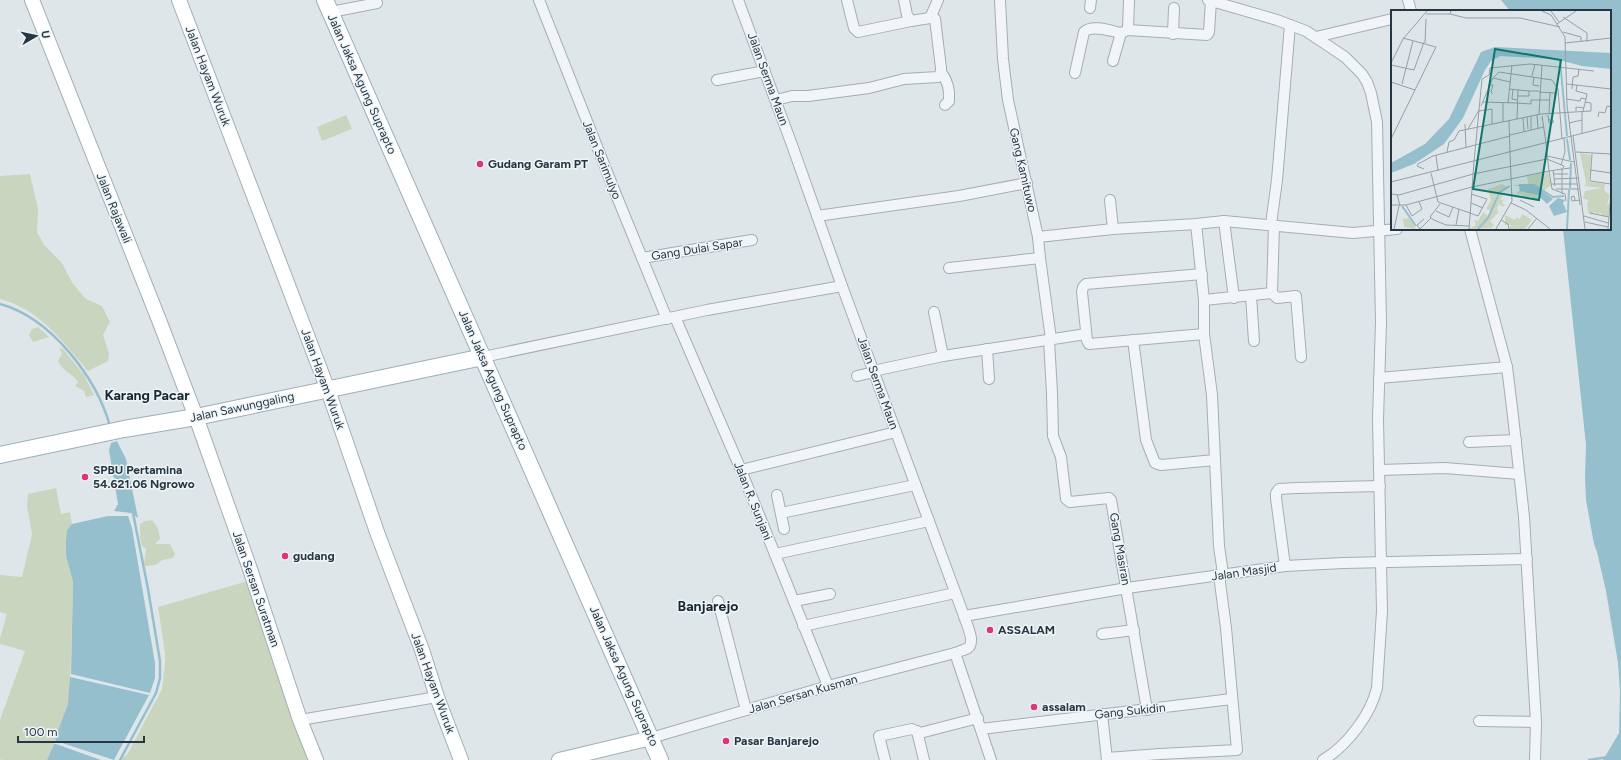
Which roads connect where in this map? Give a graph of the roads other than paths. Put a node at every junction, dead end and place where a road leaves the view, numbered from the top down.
1 (32, 0) edge
2 (179, 0) edge
3 (539, 0) edge
4 (738, 0) edge
5 (847, 0) edge
6 (904, 0) edge
7 (938, 0) edge
8 (1000, 0) edge
9 (1129, 0) edge
10 (1210, 0) edge
11 (1408, 0) edge
12 (377, 3) dead end
13 (328, 6) edge
14 (1174, 8) dead end
15 (1411, 10) edge
16 (930, 18) junction
17 (1391, 19) edge
18 (911, 21) junction
19 (1290, 25) junction
20 (1124, 31) junction
21 (1173, 34) junction
22 (1316, 37) junction
23 (1113, 61) dead end
24 (765, 71) junction
25 (941, 72) junction
26 (1075, 73) dead end
27 (717, 80) dead end
28 (776, 100) junction
29 (945, 105) dead end
30 (1027, 183) junction
31 (1110, 200) dead end
32 (817, 216) junction
33 (1224, 221) junction
34 (1196, 224) junction
35 (1272, 224) junction
36 (1113, 229) junction
37 (1391, 230) edge
38 (1470, 230) edge
39 (1378, 231) junction
40 (1038, 237) junction
41 (752, 240) dead end
42 (642, 258) junction
43 (1040, 258) junction
44 (949, 268) dead end
45 (1202, 274) junction
46 (842, 286) junction
47 (1272, 293) junction
48 (1251, 296) junction
49 (1234, 298) junction
50 (1204, 300) junction
51 (934, 312) dead end
52 (671, 318) junction
53 (1086, 334) junction
54 (1204, 334) junction
55 (1050, 339) junction
56 (1133, 340) junction
57 (1254, 341) dead end
58 (987, 349) junction
59 (943, 356) junction
60 (483, 357) junction
61 (1301, 357) dead end
62 (1507, 367) junction
63 (873, 372) junction
64 (857, 376) dead end
65 (1379, 378) junction
66 (989, 379) dead end
67 (328, 390) junction
68 (196, 417) junction
69 (896, 432) junction
70 (1516, 440) junction
71 (1469, 442) dead end
72 (0, 455) edge
73 (1215, 460) junction
74 (741, 470) junction
75 (1380, 470) junction
76 (1519, 474) junction
77 (915, 485) junction
78 (1380, 486) junction
79 (777, 495) dead end
80 (781, 513) junction
81 (929, 521) junction
82 (784, 529) dead end
83 (775, 554) junction
84 (1527, 559) junction
85 (1381, 563) junction
86 (1285, 566) junction
87 (1220, 575) junction
88 (1127, 588) junction
89 (955, 593) junction
90 (830, 594) dead end
91 (718, 601) dead end
92 (794, 602) junction
93 (964, 616) junction
94 (803, 626) junction
95 (1134, 630) junction
96 (1102, 634) dead end
97 (955, 652) junction
98 (828, 686) junction
99 (437, 697) junction
100 (1232, 699) junction
101 (746, 710) junction
102 (1147, 710) junction
103 (1102, 714) junction
104 (978, 718) junction
105 (300, 720) junction
106 (1479, 721) dead end
107 (1536, 722) junction
108 (981, 729) junction
109 (917, 731) junction
110 (651, 738) junction
111 (1209, 756) edge
112 (1168, 757) edge
113 (1107, 759) edge
114 (316, 760) edge
115 (461, 760) edge
116 (559, 760) edge
117 (660, 760) edge
118 (885, 760) edge
119 (924, 760) edge
120 (991, 760) edge
121 (1323, 760) edge
122 (1535, 760) edge

1 - 68 main road, Jalan Rajawali
2 - 67 main road, Jalan Hayam Wuruk
3 - 42 street, Jalan Sarimulyo
4 - 24 street, Jalan Serma Maun
5 - 18 street
6 - 18 street
7 - 16 street
8 - 30 street, Gang Kamituwo
9 - 20 street
10 - 19 street
10 - 21 street
11 - 15 street
12 - 13 street
13 - 60 main road, Jalan Jaksa Agung Suprapto
14 - 21 street
16 - 18 street
16 - 25 street
17 - 22 street
19 - 22 street
19 - 35 street
20 - 21 street
20 - 23 street
20 - 26 street
22 - 39 street
24 - 27 street
24 - 28 street, Jalan Serma Maun
25 - 28 street
25 - 29 street
28 - 32 street, Jalan Serma Maun
30 - 32 street
30 - 40 street, Gang Kamituwo
31 - 36 street
32 - 46 street, Jalan Serma Maun
33 - 34 street
33 - 35 street
33 - 49 street
34 - 36 street
34 - 45 street
35 - 39 street
35 - 47 street
36 - 40 street
37 - 39 street
38 - 62 street
39 - 65 street
40 - 43 street, Gang Kamituwo
41 - 42 street, Gang Dulai Sapar
42 - 52 street, Jalan Sarimulyo
43 - 44 street
43 - 55 street, Gang Kamituwo
45 - 50 street
45 - 53 street
46 - 52 street
46 - 63 street, Jalan Serma Maun
47 - 48 street
47 - 61 street
48 - 49 street
48 - 57 street
49 - 50 street
50 - 54 street
51 - 59 street
52 - 60 street
52 - 74 street, Jalan R. Sunjani
53 - 55 street
53 - 56 street
54 - 56 street
54 - 73 street
55 - 58 street
55 - 88 street, Gang Masiran
56 - 73 street
58 - 59 street
58 - 66 street
59 - 63 street
60 - 67 main road, Jalan Sawunggaling
60 - 110 main road, Jalan Jaksa Agung Suprapto
62 - 65 street
62 - 70 street
63 - 64 street
63 - 69 street, Jalan Serma Maun
65 - 75 street
67 - 68 main road, Jalan Sawunggaling
67 - 99 main road, Jalan Hayam Wuruk
68 - 72 main road, Jalan Sawunggaling
68 - 105 main road, Jalan Sersan Suratman
69 - 74 street
69 - 77 street, Jalan Serma Maun
70 - 71 street
70 - 76 street
73 - 87 street
74 - 83 street, Jalan R. Sunjani
75 - 76 street
75 - 78 street
76 - 84 street
77 - 80 street
77 - 81 street, Jalan Serma Maun
78 - 85 street
78 - 86 street
79 - 80 street
80 - 82 street
81 - 83 street
81 - 89 street, Jalan Serma Maun
83 - 92 street, Jalan R. Sunjani
84 - 85 street, Jalan Masjid
84 - 107 street
85 - 86 street, Jalan Masjid
85 - 121 street
86 - 87 street, Jalan Masjid
87 - 88 street, Jalan Masjid
87 - 100 street
88 - 93 street, Jalan Masjid
88 - 95 street, Gang Masiran
89 - 93 street, Jalan Serma Maun
89 - 94 street
90 - 92 street
91 - 101 street
92 - 94 street, Jalan R. Sunjani
93 - 97 street, Jalan Serma Maun
94 - 98 street, Jalan R. Sunjani
95 - 96 street
95 - 102 street, Gang Masiran
97 - 98 street, Jalan Sersan Kusman
97 - 104 street
98 - 101 street, Jalan Sersan Kusman
99 - 105 street
99 - 115 main road, Jalan Hayam Wuruk
100 - 102 street, Gang Sukidin
100 - 111 street
101 - 110 street, Jalan Sersan Kusman
102 - 103 street, Gang Sukidin
103 - 108 street, Gang Sukidin
103 - 113 street
104 - 108 street
104 - 109 street
105 - 114 main road, Jalan Sersan Suratman
106 - 107 street
107 - 122 street
108 - 120 street
109 - 118 street
109 - 119 street
110 - 116 main road
110 - 117 main road, Jalan Jaksa Agung Suprapto
111 - 112 street
112 - 113 street

